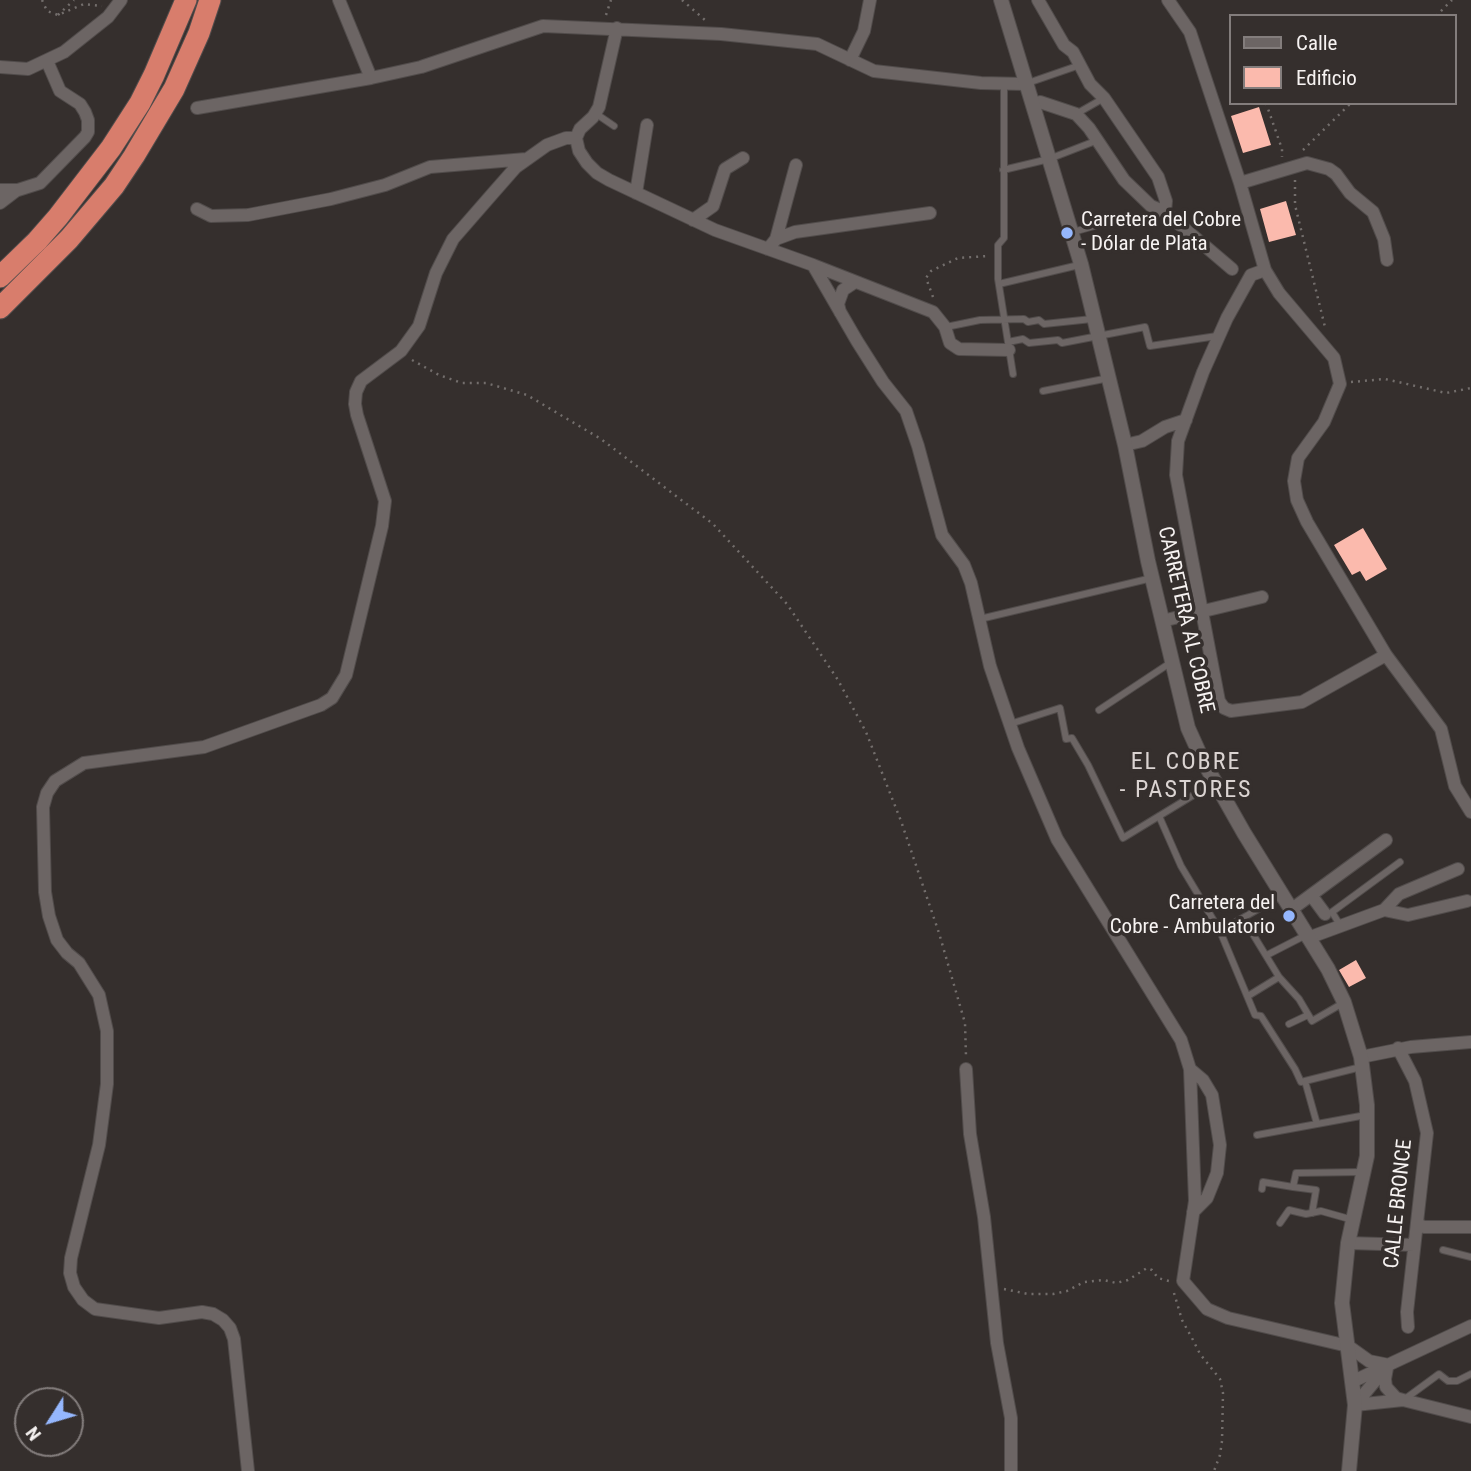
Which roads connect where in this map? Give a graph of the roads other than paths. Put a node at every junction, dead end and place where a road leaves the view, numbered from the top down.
1 (186, 0) edge
2 (210, 0) edge
3 (339, 0) edge
4 (870, 0) edge
5 (1001, 0) edge
6 (1038, 0) edge
7 (1168, 0) edge
8 (118, 4) edge
9 (617, 28) junction
10 (850, 60) junction
11 (47, 61) junction
12 (1080, 65) junction
13 (0, 66) edge
14 (371, 78) junction
15 (1004, 84) junction
16 (1025, 84) junction
17 (1104, 98) junction
18 (1033, 105) junction
19 (197, 108) dead end
20 (595, 113) junction
21 (1076, 114) junction
22 (647, 125) dead end
23 (614, 126) dead end
24 (576, 138) junction
25 (1098, 141) junction
26 (743, 158) dead end
27 (526, 159) junction
28 (1049, 159) junction
29 (796, 165) dead end
30 (1003, 170) junction
31 (1240, 183) junction
32 (0, 190) edge
33 (18, 190) junction
34 (636, 193) junction
35 (0, 203) edge
36 (197, 209) dead end
37 (1165, 212) junction
38 (930, 214) dead end
39 (693, 219) junction
40 (1073, 232) junction
41 (772, 244) junction
42 (1387, 260) dead end
43 (1081, 264) junction
44 (813, 265) junction
45 (1232, 269) dead end
46 (1265, 270) junction
47 (0, 277) edge
48 (855, 282) junction
49 (999, 284) junction
50 (0, 309) edge
51 (840, 312) junction
52 (1094, 318) junction
53 (1004, 320) junction
54 (945, 327) junction
55 (1219, 336) junction
56 (1099, 337) junction
57 (1008, 346) junction
58 (1013, 374) dead end
59 (1109, 378) junction
60 (1043, 391) dead end
61 (1186, 420) junction
62 (1125, 444) junction
63 (1152, 578) junction
64 (1262, 597) dead end
65 (1202, 611) junction
66 (980, 619) junction
67 (1162, 621) junction
68 (1385, 654) junction
69 (1172, 662) junction
70 (1099, 710) dead end
71 (1010, 724) junction
72 (1215, 782) junction
73 (1471, 812) edge
74 (1159, 816) junction
75 (1387, 840) dead end
76 (1399, 862) dead end
77 (1458, 870) dead end
78 (1283, 895) junction
79 (1311, 895) junction
80 (1467, 901) dead end
81 (1292, 909) junction
82 (1384, 910) junction
83 (1325, 915) dead end
84 (1243, 918) junction
85 (1341, 927) junction
86 (1220, 931) junction
87 (1308, 936) junction
88 (1267, 956) junction
89 (1279, 976) junction
90 (1248, 996) junction
91 (1344, 1002) junction
92 (1308, 1015) junction
93 (1289, 1024) dead end
94 (1471, 1042) edge
95 (1398, 1048) junction
96 (1362, 1062) junction
97 (966, 1069) road end
98 (1191, 1069) junction
99 (1305, 1081) junction
100 (1367, 1115) junction
101 (1317, 1124) junction
102 (1257, 1135) dead end
103 (1364, 1172) junction
104 (1293, 1187) junction
105 (1262, 1189) dead end
106 (1193, 1212) junction
107 (1312, 1213) junction
108 (1353, 1220) junction
109 (1280, 1223) dead end
110 (1417, 1224) junction
111 (1471, 1227) edge
112 (1348, 1243) junction
113 (1414, 1245) junction
114 (1443, 1250) dead end
115 (1471, 1257) edge
116 (1471, 1326) edge
117 (1408, 1327) dead end
118 (1348, 1346) junction
119 (1389, 1365) junction
120 (1471, 1374) edge
121 (1352, 1379) junction
122 (1404, 1400) junction
123 (1355, 1405) junction
124 (1471, 1417) edge
125 (248, 1471) edge
126 (1011, 1471) edge
127 (1349, 1471) edge

1 - 47 highway
2 - 50 highway
3 - 14 street
4 - 10 street
5 - 16 street, CARRETERA AL COBRE
6 - 12 street
7 - 31 street
8 - 11 street
9 - 10 street
9 - 14 street
9 - 20 street
10 - 15 street
11 - 13 street
11 - 33 street
12 - 16 lane
12 - 17 street
14 - 19 street
15 - 16 street
15 - 30 lane
16 - 18 street, CARRETERA AL COBRE
17 - 21 lane
17 - 37 street
18 - 21 street
18 - 28 street, CARRETERA AL COBRE
20 - 23 lane
20 - 24 street
21 - 25 street
22 - 34 street
24 - 27 street
24 - 34 street
25 - 28 lane
25 - 37 street
26 - 39 street
27 - 36 street
27 - 125 street
28 - 30 lane
28 - 40 street, CARRETERA AL COBRE
29 - 41 street
30 - 49 lane
31 - 42 street
31 - 46 street
32 - 33 street
33 - 35 street
34 - 39 street
37 - 40 lane
37 - 45 street
38 - 41 street
39 - 41 street
40 - 43 street, CARRETERA AL COBRE
41 - 44 street
43 - 49 lane
43 - 52 street, CARRETERA AL COBRE
44 - 48 street
44 - 51 street
46 - 55 street
46 - 68 street
48 - 51 street
48 - 54 street
49 - 53 lane
51 - 66 street
52 - 53 lane
52 - 56 street, CARRETERA AL COBRE
53 - 54 lane
53 - 57 lane
54 - 57 street
55 - 56 lane
55 - 61 street
56 - 57 lane
56 - 59 street, CARRETERA AL COBRE
57 - 58 lane
59 - 60 lane
59 - 62 street, CARRETERA AL COBRE
61 - 62 street
61 - 65 street
62 - 63 street, CARRETERA AL COBRE
63 - 66 lane
63 - 67 street, CARRETERA AL COBRE
64 - 65 street
65 - 67 street
65 - 68 street
66 - 71 street
67 - 69 street, CARRETERA AL COBRE
68 - 73 street
69 - 70 lane
69 - 72 street, CARRETERA AL COBRE
71 - 74 lane
71 - 98 street
72 - 74 lane
72 - 78 street, CARRETERA AL COBRE
74 - 86 lane
75 - 79 street
76 - 85 lane
77 - 82 street
78 - 81 street, CARRETERA AL COBRE
78 - 84 lane
79 - 81 street
79 - 83 street
80 - 82 street
81 - 87 street, CARRETERA AL COBRE
82 - 85 street
84 - 86 lane
84 - 88 lane
85 - 87 street
86 - 90 lane
87 - 88 lane
87 - 91 street, CARRETERA AL COBRE
88 - 89 lane
89 - 90 lane
89 - 92 lane
90 - 99 lane
91 - 92 lane
91 - 96 street, CARRETERA AL COBRE
92 - 93 lane
94 - 95 street
95 - 96 street
95 - 110 street, CALLE BRONCE
96 - 99 lane
96 - 100 street, CARRETERA AL COBRE
97 - 126 street
98 - 106 street
98 - 106 street
99 - 101 lane
100 - 101 lane
100 - 103 street, CARRETERA AL COBRE
101 - 102 lane
103 - 104 lane
103 - 108 street, CARRETERA AL COBRE
104 - 105 lane
104 - 107 lane
106 - 118 street
107 - 108 lane
107 - 109 lane
108 - 112 street, CARRETERA AL COBRE
110 - 111 street
110 - 113 street, CALLE BRONCE
112 - 113 street
112 - 118 street, CARRETERA AL COBRE
113 - 117 street, CALLE BRONCE
114 - 115 lane
116 - 119 street
118 - 119 street
118 - 121 street, CARRETERA AL COBRE
119 - 121 street
119 - 122 street
119 - 123 street
120 - 122 lane
121 - 123 street, CARRETERA AL COBRE
122 - 123 street
122 - 124 street
123 - 127 street, CARRETERA AL COBRE

